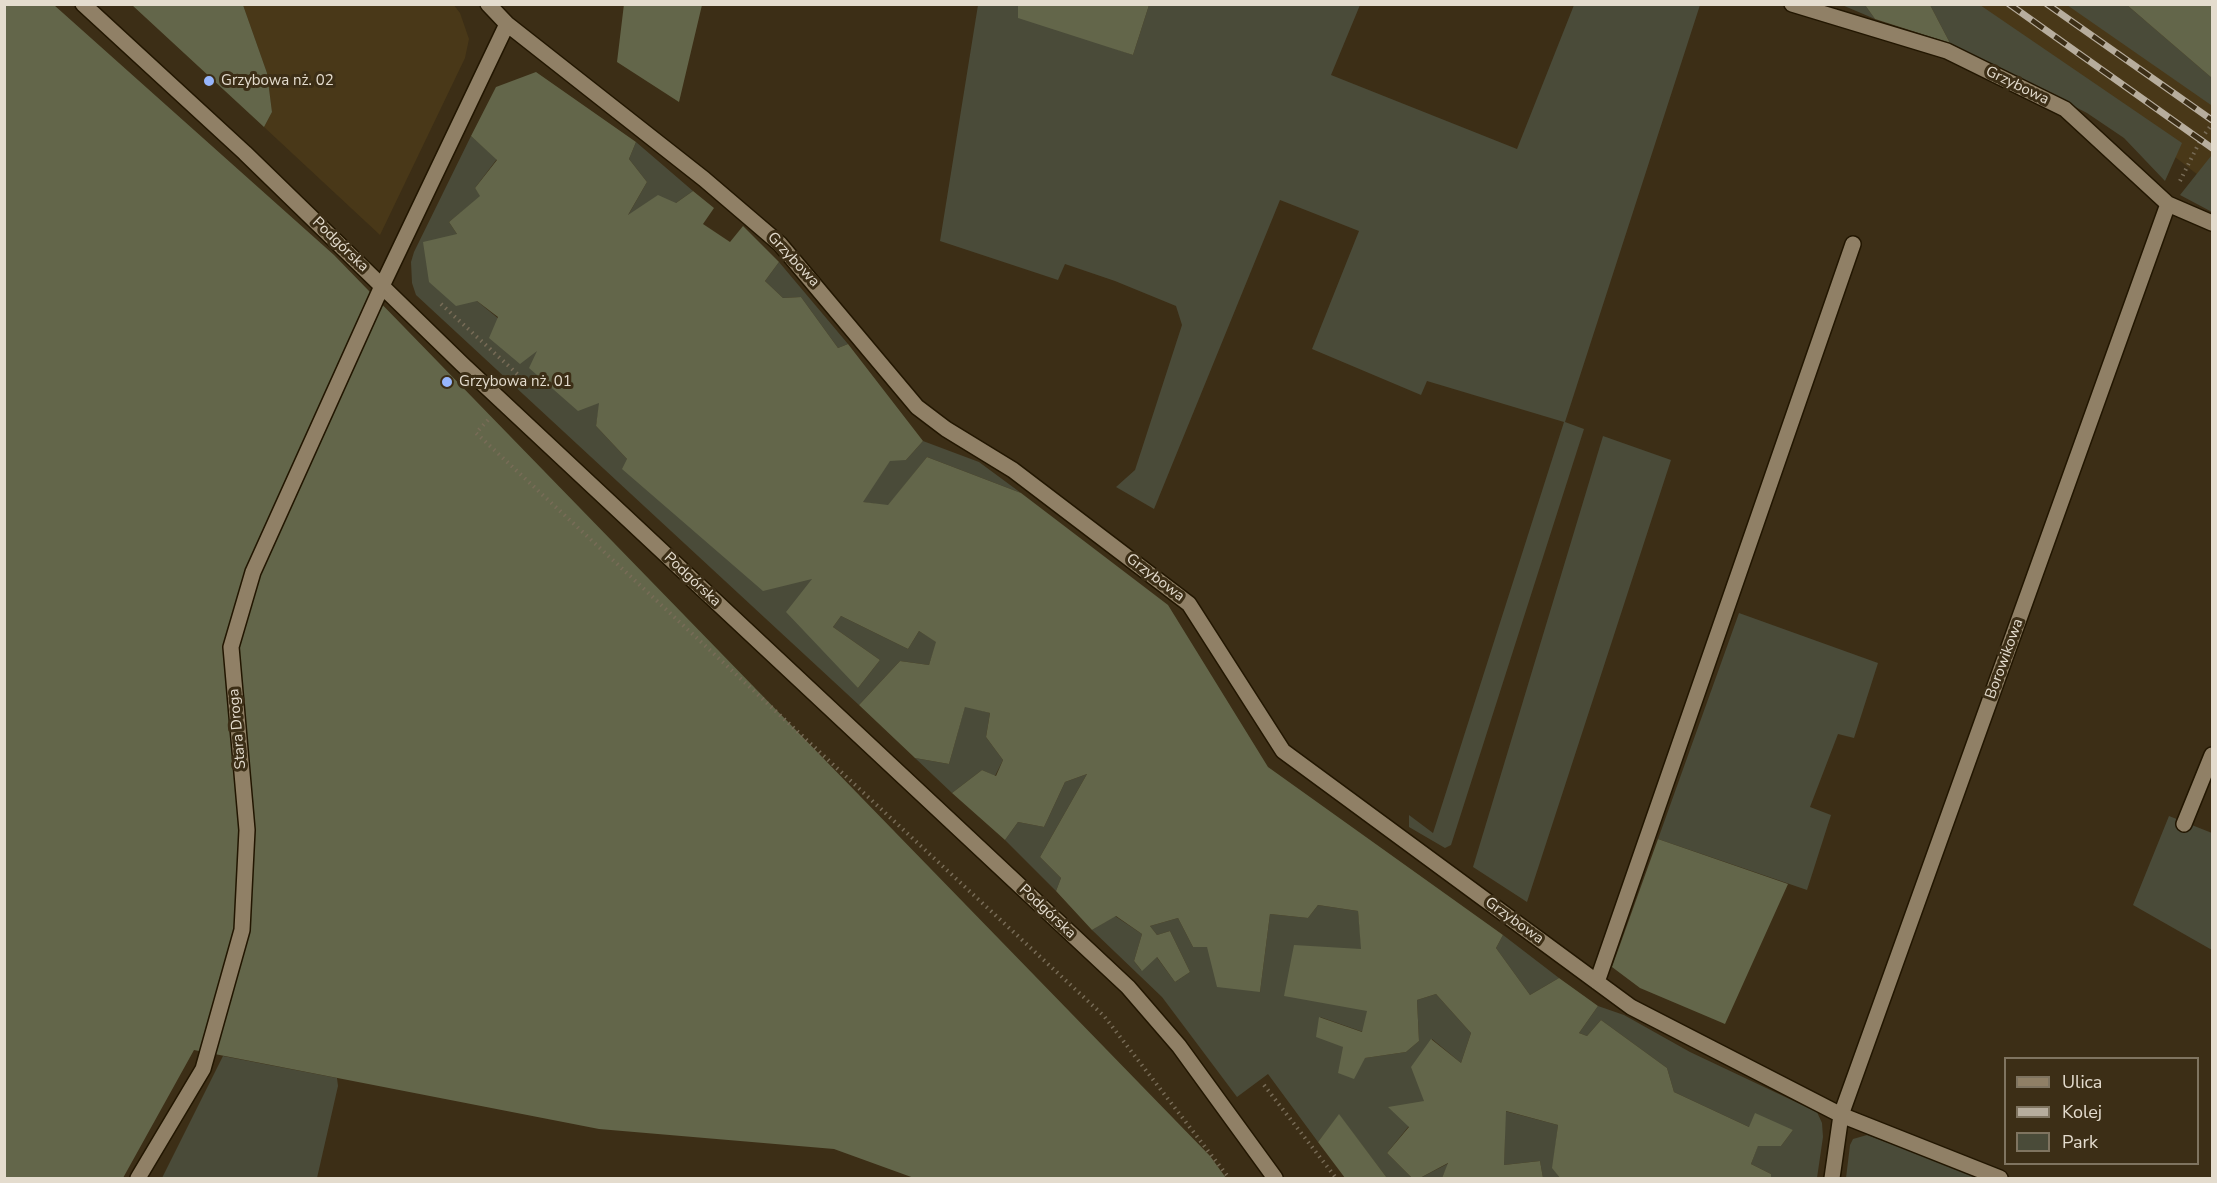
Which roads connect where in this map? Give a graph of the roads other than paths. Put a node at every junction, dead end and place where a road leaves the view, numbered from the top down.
1 (83, 4) edge
2 (488, 4) edge
3 (1792, 4) edge
4 (507, 24) junction
5 (2169, 204) junction
6 (2212, 223) edge
7 (1853, 244) dead end
8 (382, 286) junction
9 (2212, 755) edge
10 (2184, 824) dead end
11 (1597, 982) junction
12 (1840, 1115) junction
13 (138, 1179) edge
14 (1275, 1179) edge
15 (1832, 1179) edge
16 (2000, 1179) edge

1 - 8 street, Podgórska
2 - 4 street, Grzybowa
3 - 5 street, Grzybowa
4 - 8 street, Stara Droga
4 - 11 street, Grzybowa
5 - 6 street, Grzybowa
5 - 12 street, Borowikowa
7 - 11 street
8 - 13 street, Stara Droga
8 - 14 street, Podgórska
9 - 10 street
11 - 12 street, Grzybowa
12 - 15 street
12 - 16 street, Grzybowa

